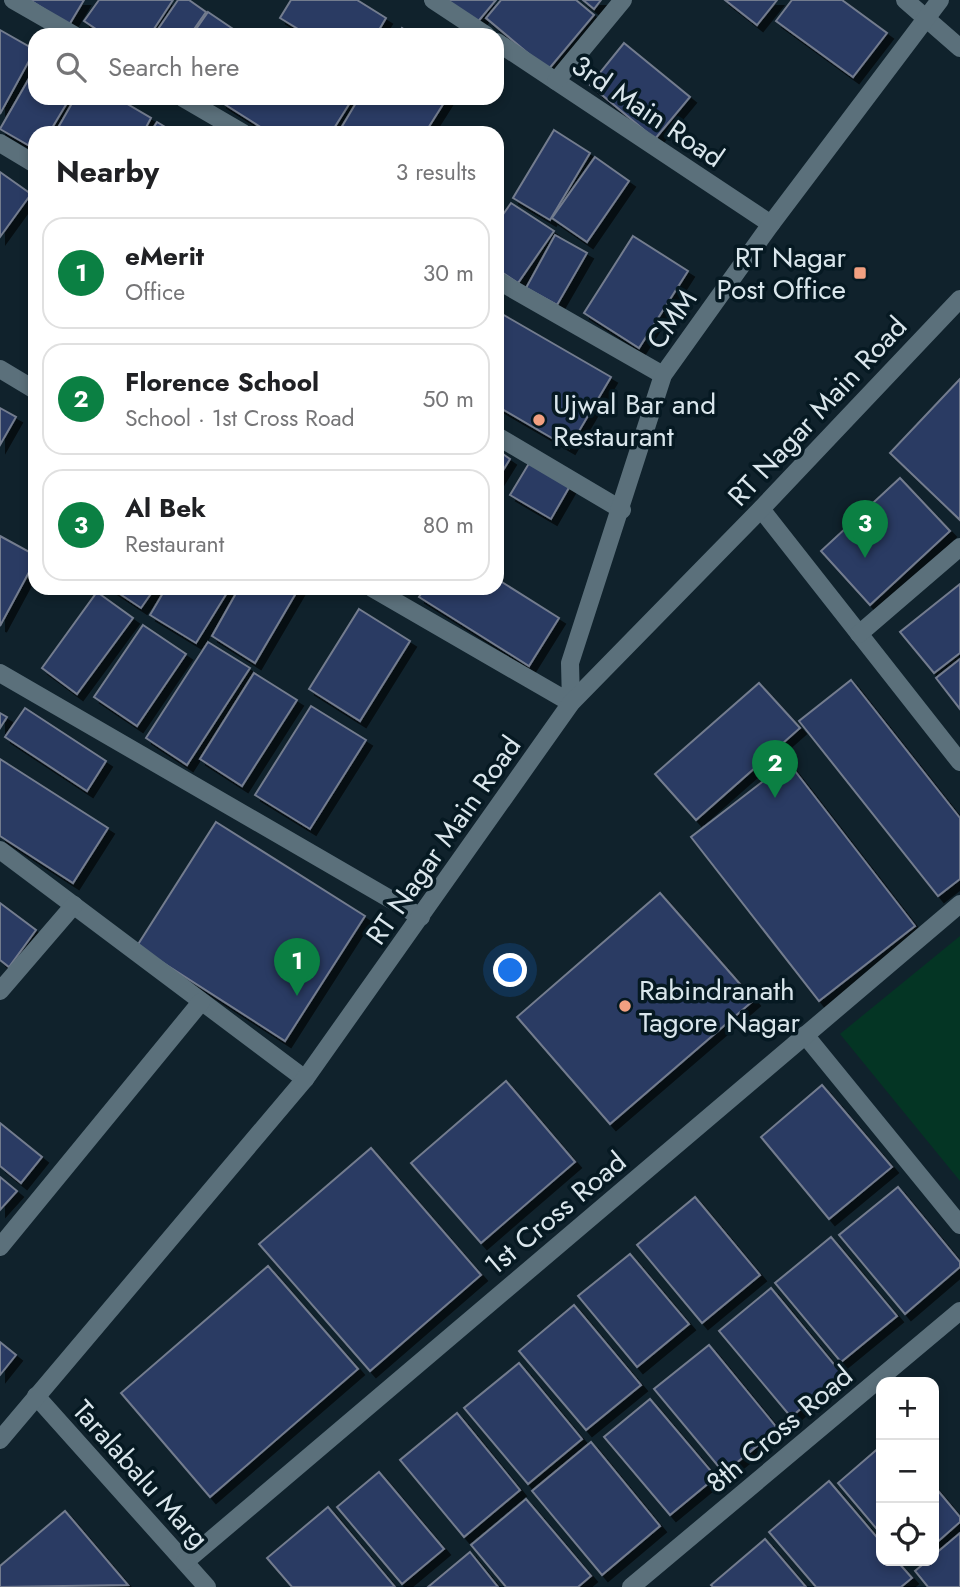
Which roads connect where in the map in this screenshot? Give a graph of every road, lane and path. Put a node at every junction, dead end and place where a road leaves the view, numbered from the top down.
1 (13, 0) edge
2 (433, 0) edge
3 (624, 0) edge
4 (905, 0) edge
5 (940, 0) edge
6 (926, 18) junction
7 (62, 28) edge
8 (475, 28) edge
9 (504, 47) edge
10 (960, 48) edge
11 (556, 81) junction
12 (195, 105) edge
13 (231, 126) edge
14 (0, 143) edge
15 (28, 160) edge
16 (771, 224) junction
17 (504, 284) edge
18 (960, 299) edge
19 (0, 369) edge
20 (663, 376) junction
21 (28, 386) edge
22 (504, 440) edge
23 (761, 509) junction
24 (622, 510) junction
25 (960, 547) edge
26 (384, 595) edge
27 (859, 634) junction
28 (0, 673) edge
29 (571, 703) junction
30 (960, 762) edge
31 (0, 850) edge
32 (960, 904) edge
33 (74, 905) junction
34 (421, 917) junction
35 (0, 992) edge
36 (201, 1002) junction
37 (805, 1035) junction
38 (305, 1079) junction
39 (960, 1225) edge
40 (0, 1247) edge
41 (960, 1311) edge
42 (36, 1396) junction
43 (0, 1440) edge
44 (185, 1562) junction
45 (207, 1587) edge
46 (631, 1587) edge

1 - 7 street
2 - 8 street
3 - 11 street
4 - 6 street
5 - 6 street, CMM
6 - 10 street
6 - 16 street, CMM
9 - 11 street, 3rd Main Road
11 - 16 street, 3rd Main Road
12 - 13 street
14 - 15 street
16 - 20 street, CMM
17 - 20 street
18 - 23 street, RT Nagar Main Road
19 - 21 street
20 - 24 street, CMM
22 - 24 street
23 - 27 street
23 - 29 street, RT Nagar Main Road
24 - 29 street, CMM
25 - 27 street
26 - 29 street
27 - 30 street
28 - 34 street
29 - 34 street, RT Nagar Main Road
31 - 33 street
32 - 37 street, 1st Cross Road
33 - 35 street
33 - 36 street
34 - 38 street, RT Nagar Main Road
36 - 38 street
36 - 40 street
37 - 39 street
37 - 44 street, 1st Cross Road
38 - 42 street, RT Nagar Main Road
41 - 46 street, 8th Cross Road
42 - 43 street, RT Nagar Main Road
42 - 44 street, Taralabalu Marg
44 - 45 street, Taralabalu Marg

